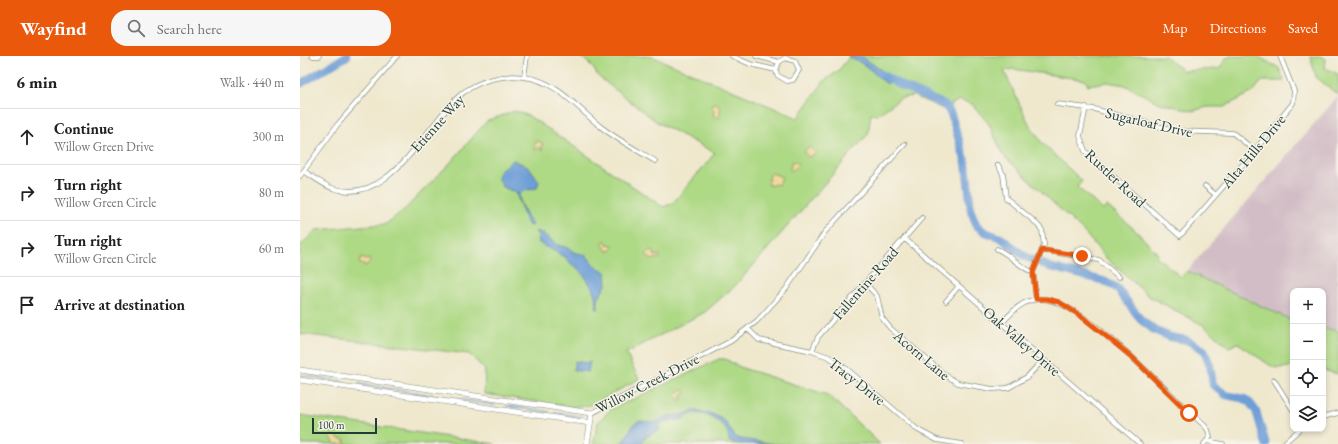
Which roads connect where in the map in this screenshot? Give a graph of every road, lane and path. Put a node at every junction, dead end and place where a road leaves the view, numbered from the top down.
1 (312, 56) edge
2 (319, 56) edge
3 (397, 56) edge
4 (527, 56) edge
5 (732, 56) edge
6 (756, 56) edge
7 (1280, 56) edge
8 (779, 62) junction
9 (776, 70) junction
10 (524, 76) junction
11 (1056, 104) dead end
12 (1086, 107) junction
13 (905, 144) dead end
14 (1254, 150) junction
15 (655, 161) dead end
16 (998, 165) dead end
17 (304, 171) junction
18 (300, 176) edge
19 (1205, 186) dead end
20 (1216, 195) junction
21 (922, 218) dead end
22 (1180, 236) joint
23 (904, 238) junction
24 (997, 249) dead end
25 (1042, 250) junction
26 (1034, 270) junction
27 (1119, 277) dead end
28 (865, 283) junction
29 (959, 286) junction
30 (1036, 299) junction
31 (946, 301) dead end
32 (1002, 324) junction
33 (748, 329) junction
34 (812, 351) junction
35 (1043, 360) junction
36 (300, 370) edge
37 (300, 380) edge
38 (1274, 380) dead end
39 (1290, 405) edge
40 (592, 413) junction
41 (1338, 413) edge
42 (1326, 416) edge
43 (590, 423) junction
44 (1297, 432) edge
45 (1206, 443) edge
46 (587, 444) edge
47 (962, 444) edge
48 (1140, 444) edge
49 (1223, 444) edge
50 (1283, 444) edge

1 - 2 street
3 - 17 street
4 - 10 street
5 - 9 street
6 - 8 street
7 - 14 street, Alta Hills Drive
8 - 9 street
8 - 9 street
10 - 15 street, Etienne Way
10 - 17 street, Etienne Way
11 - 12 street, Sugarloaf Drive
12 - 14 street, Sugarloaf Drive
12 - 22 street, Rustler Road
13 - 33 street, Willow Creek Drive
14 - 20 street, Alta Hills Drive
16 - 25 street
17 - 18 street
19 - 20 street
20 - 22 street, Alta Hills Drive
21 - 23 street, Fallentine Road
23 - 28 street, Fallentine Road
23 - 29 street, Oak Valley Drive
24 - 26 street
25 - 26 street
25 - 27 street
26 - 30 street
28 - 34 street, Fallentine Road
28 - 35 street, Acorn Lane
29 - 31 street
29 - 32 street, Oak Valley Drive
30 - 32 street
30 - 45 street
32 - 35 street, Oak Valley Drive
33 - 34 street, Tracy Drive
33 - 40 street, Willow Creek Drive
34 - 47 street, Tracy Drive
35 - 48 street, Oak Valley Drive
36 - 40 street, Willow Creek Drive
37 - 43 street, Willow Creek Drive
38 - 39 street
40 - 43 street
41 - 42 street
43 - 46 street
44 - 50 street
45 - 49 street

